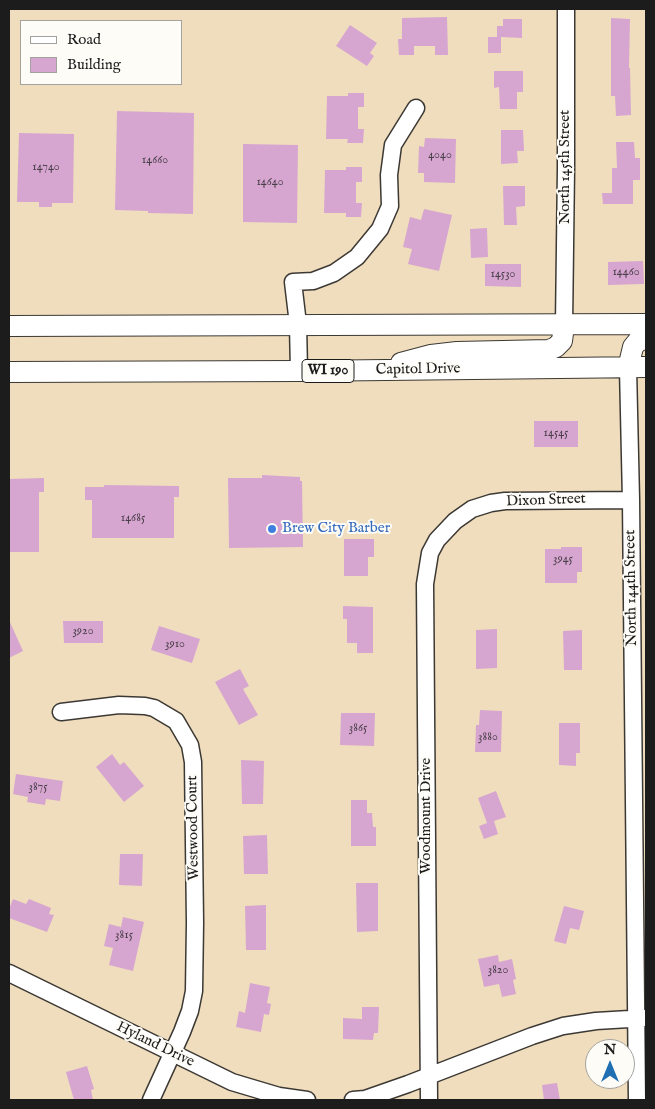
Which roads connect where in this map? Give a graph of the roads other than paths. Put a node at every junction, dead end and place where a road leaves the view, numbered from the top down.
1 (566, 9) edge
2 (416, 108) dead end
3 (298, 324) junction
4 (564, 324) junction
5 (646, 324) edge
6 (9, 326) edge
7 (646, 339) edge
8 (637, 368) edge
9 (381, 370) junction
10 (299, 371) junction
11 (9, 372) edge
12 (631, 500) junction
13 (440, 536) joint
14 (61, 712) dead end
15 (9, 973) edge
16 (642, 1018) edge
17 (172, 1053) junction
18 (429, 1075) junction
19 (150, 1100) edge
20 (307, 1100) edge
21 (353, 1100) edge
22 (429, 1100) edge
23 (637, 1100) edge

1 - 4 street, North 145th Street
2 - 3 street
3 - 4 main road
3 - 6 main road
3 - 10 street
4 - 5 main road
4 - 9 main road
7 - 8 main road
8 - 9 main road, Capitol Drive / WI 190
8 - 12 street, North 144th Street
9 - 10 main road, Capitol Drive / WI 190
10 - 11 main road, Capitol Drive / WI 190
12 - 13 street, Dixon Street
12 - 16 street, North 144th Street
13 - 18 street, Woodmount Drive
14 - 17 street, Westwood Court
15 - 17 street, Hyland Drive
16 - 18 street
16 - 23 street, North 144th Street
17 - 19 street, Westwood Court
17 - 20 street, Hyland Drive
18 - 21 street
18 - 22 street, Woodmount Drive

